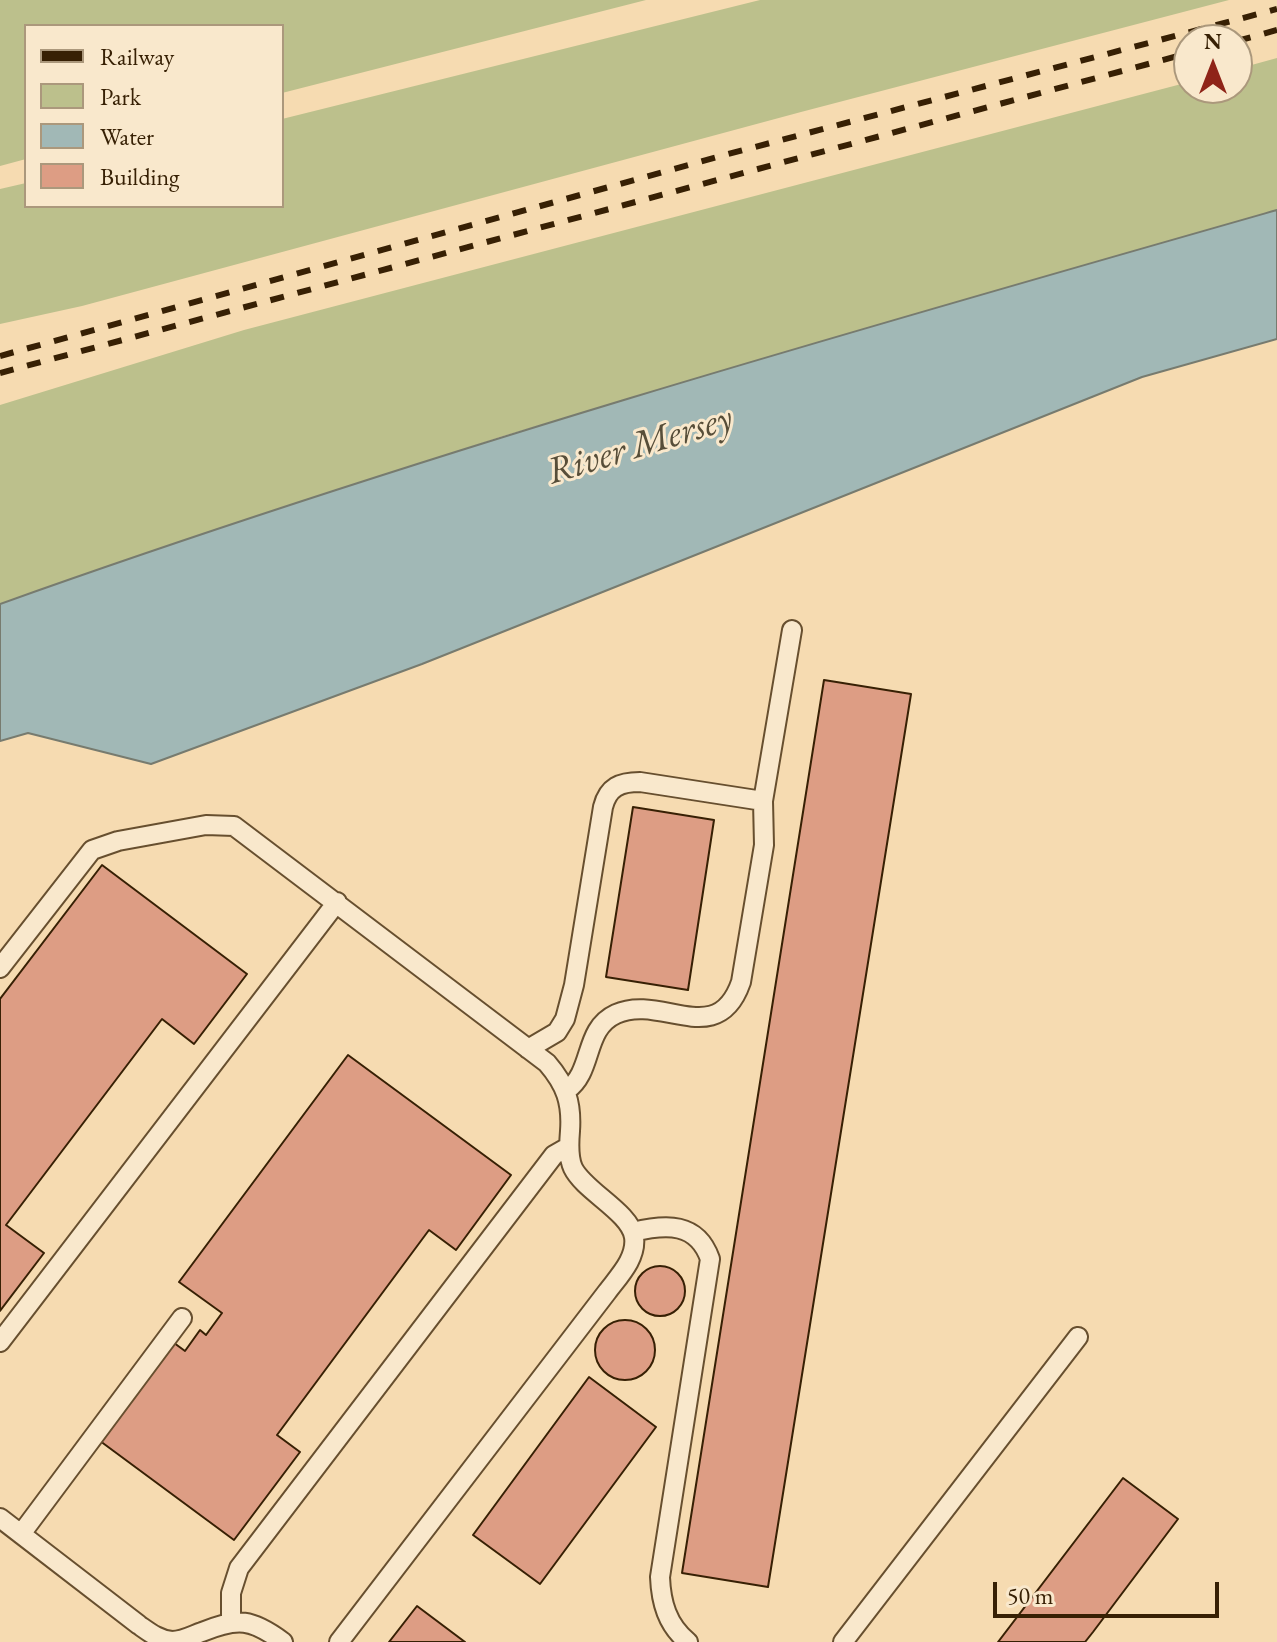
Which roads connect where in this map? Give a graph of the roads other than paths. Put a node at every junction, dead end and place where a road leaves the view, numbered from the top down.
1 (792, 630) dead end
2 (763, 801) junction
3 (337, 902) junction
4 (0, 968) edge
5 (528, 1049) junction
6 (567, 1090) junction
7 (568, 1147) junction
8 (633, 1232) junction
9 (182, 1318) dead end
10 (1078, 1337) dead end
11 (0, 1342) edge
12 (0, 1518) edge
13 (21, 1534) junction
14 (231, 1622) junction
15 (283, 1642) edge
16 (339, 1642) edge
17 (688, 1642) edge
18 (843, 1642) edge

1 - 2 lane
2 - 5 lane
2 - 6 lane
3 - 4 lane
3 - 5 lane
3 - 11 lane
5 - 6 lane
6 - 7 lane
7 - 8 lane
7 - 14 lane
8 - 16 lane
8 - 17 lane
9 - 13 lane
10 - 18 lane
12 - 13 lane
13 - 14 lane
14 - 15 lane

